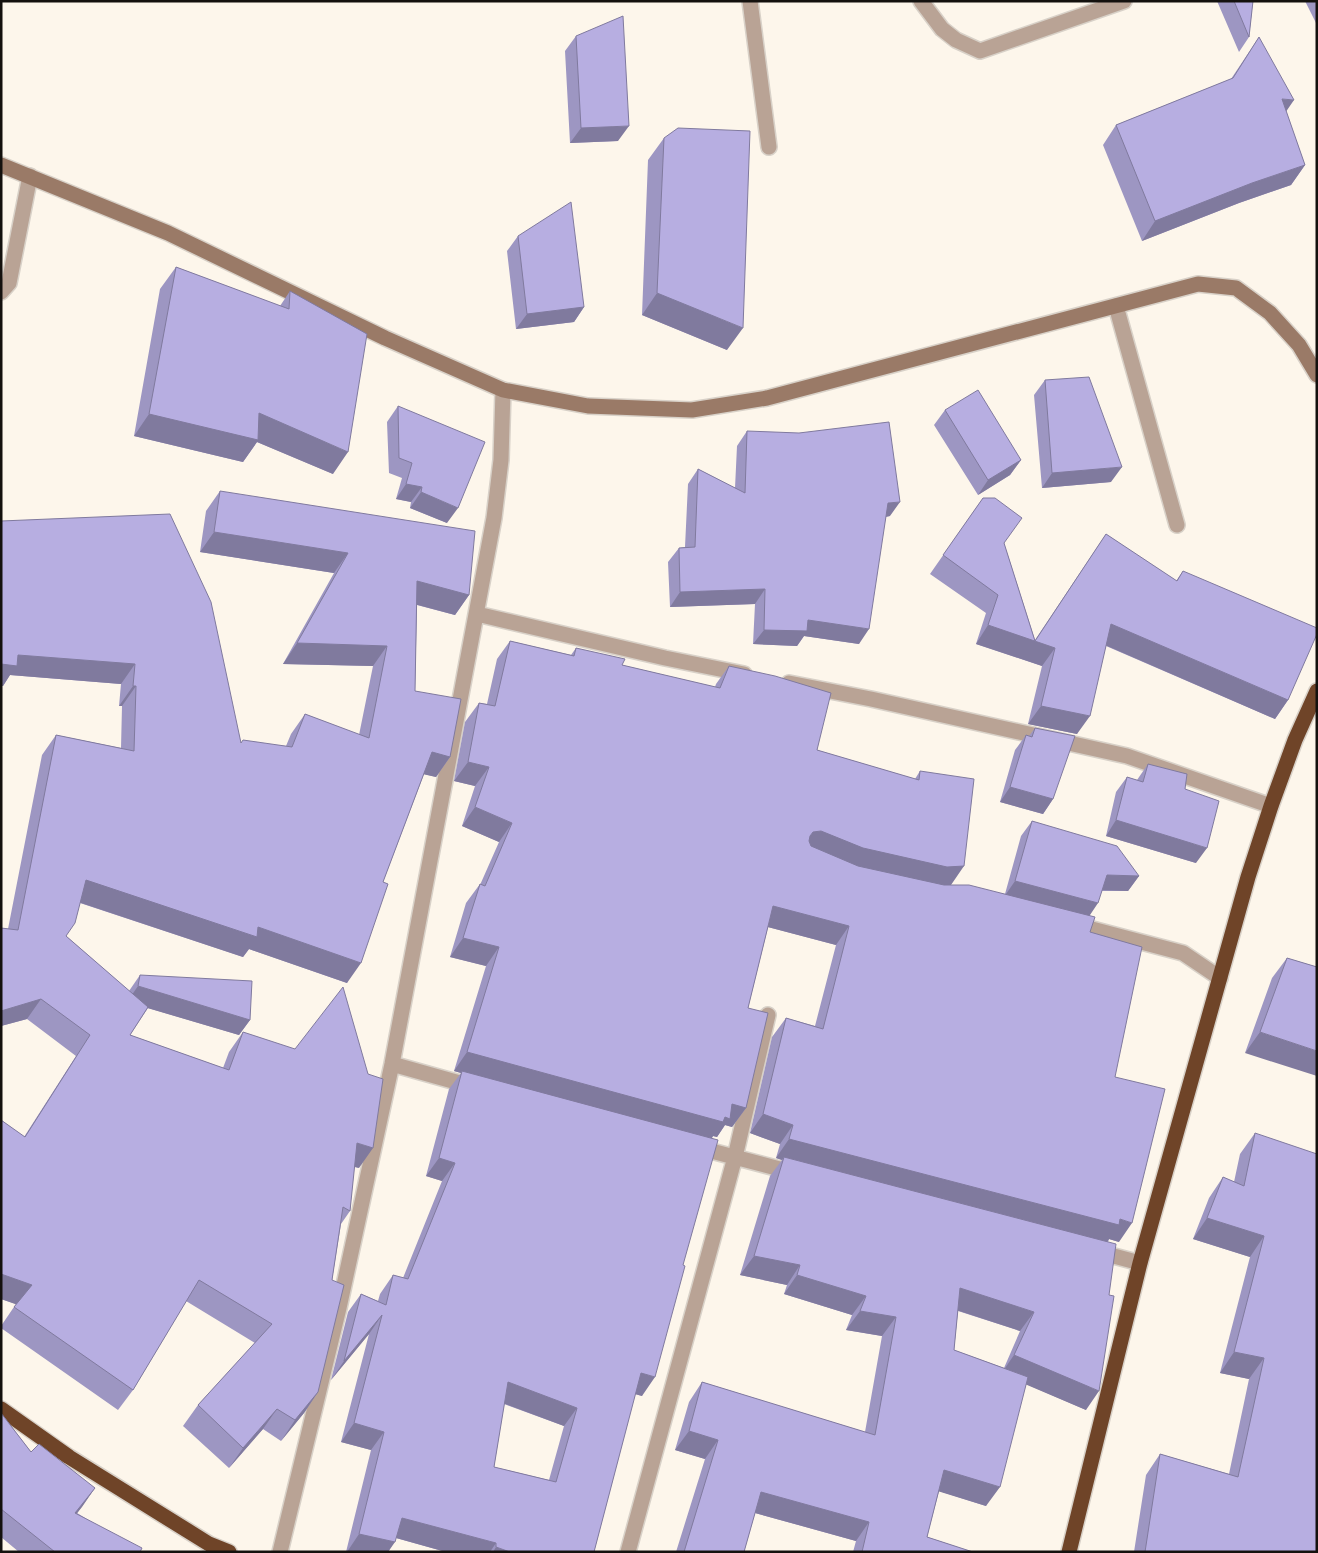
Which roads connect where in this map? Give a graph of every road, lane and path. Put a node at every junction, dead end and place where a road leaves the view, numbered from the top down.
1 (750, 1) edge
2 (921, 1) edge
3 (1124, 1) edge
4 (769, 146) dead end
5 (1, 165) edge
6 (30, 176) junction
7 (1, 292) edge
8 (1116, 306) junction
9 (1317, 375) edge
10 (503, 390) junction
11 (1177, 525) dead end
12 (477, 614) junction
13 (758, 676) edge
14 (777, 680) edge
15 (1317, 691) edge
16 (1271, 806) junction
17 (1061, 921) edge
18 (1220, 978) junction
19 (768, 1015) edge
20 (392, 1064) junction
21 (487, 1090) edge
22 (678, 1142) edge
23 (735, 1157) junction
24 (811, 1177) edge
25 (1085, 1249) edge
26 (1140, 1263) junction
27 (1, 1409) edge
28 (229, 1552) edge
29 (280, 1552) edge
30 (628, 1552) edge
31 (1069, 1552) edge

1 - 4 street
2 - 3 street
5 - 6 street
6 - 7 street
6 - 10 street
8 - 9 street
8 - 10 street
8 - 11 street
10 - 12 street
12 - 13 street
12 - 20 street
14 - 16 street
15 - 16 highway
16 - 18 highway
17 - 18 street
18 - 26 highway
19 - 23 street
20 - 21 street
20 - 29 street
22 - 23 street
23 - 24 street
23 - 30 street
25 - 26 street
26 - 31 highway
27 - 28 highway

